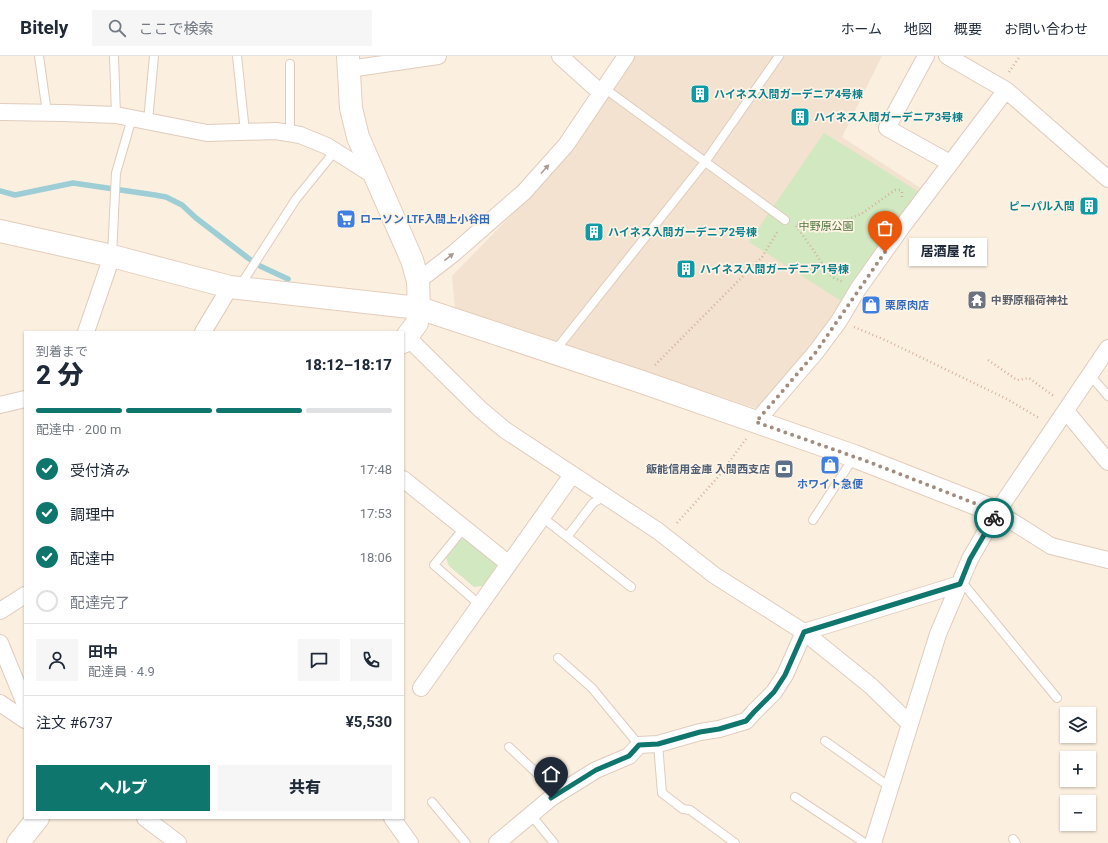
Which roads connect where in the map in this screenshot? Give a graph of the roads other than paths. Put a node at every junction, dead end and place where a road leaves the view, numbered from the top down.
1 (39, 56) edge
2 (114, 56) edge
3 (154, 56) edge
4 (237, 56) edge
5 (438, 56) edge
6 (560, 56) edge
7 (626, 56) edge
8 (779, 56) edge
9 (926, 56) edge
10 (947, 56) edge
11 (349, 63) edge
12 (290, 64) dead end
13 (602, 90) junction
14 (1006, 90) junction
15 (0, 112) edge
16 (47, 113) junction
17 (116, 115) junction
18 (132, 118) junction
19 (148, 121) junction
20 (245, 132) junction
21 (290, 134) junction
22 (335, 151) junction
23 (705, 162) junction
24 (950, 163) junction
25 (376, 177) junction
26 (1108, 179) edge
27 (785, 220) road end
28 (0, 231) edge
29 (112, 256) junction
30 (418, 281) junction
31 (235, 288) junction
32 (419, 308) junction
33 (86, 331) edge
34 (204, 331) edge
35 (405, 340) edge
36 (1108, 348) edge
37 (553, 352) junction
38 (1090, 375) junction
39 (1108, 396) edge
40 (24, 399) edge
41 (0, 405) edge
42 (1067, 408) junction
43 (756, 422) junction
44 (854, 456) junction
45 (1108, 462) edge
46 (572, 475) junction
47 (404, 480) edge
48 (605, 496) junction
49 (997, 512) junction
50 (542, 517) junction
51 (813, 520) dead end
52 (464, 528) junction
53 (567, 537) junction
54 (1108, 560) edge
55 (509, 564) junction
56 (960, 582) junction
57 (631, 587) dead end
58 (24, 596) edge
59 (480, 605) junction
60 (0, 611) edge
61 (804, 632) junction
62 (0, 643) edge
63 (558, 658) dead end
64 (421, 688) dead end
65 (1057, 698) dead end
66 (24, 702) edge
67 (0, 703) edge
68 (24, 719) edge
69 (910, 724) junction
70 (826, 741) dead end
71 (658, 744) junction
72 (639, 745) junction
73 (509, 747) dead end
74 (890, 787) junction
75 (558, 794) junction
76 (795, 797) dead end
77 (432, 802) dead end
78 (531, 815) junction
79 (37, 819) edge
80 (146, 819) edge
81 (393, 819) edge
82 (18, 843) edge
83 (178, 843) edge
84 (410, 843) edge
85 (466, 843) edge
86 (497, 843) edge
87 (554, 843) edge
88 (735, 843) edge
89 (865, 843) edge
90 (873, 843) edge

1 - 16 lane
2 - 17 lane
3 - 19 lane
4 - 20 lane
5 - 11 street
6 - 13 street
7 - 13 street
8 - 23 lane
9 - 24 street
10 - 14 street
11 - 25 street
12 - 21 lane
13 - 23 lane
30 -> 13 street
14 - 24 street
14 - 26 street
15 - 16 street
16 - 17 street
17 - 18 street
18 - 19 street
18 - 29 lane
19 - 20 street
20 - 21 street
21 - 22 street
22 - 25 street
22 - 31 lane
23 - 27 lane
23 - 37 lane
24 - 43 street
25 - 30 street
28 - 29 street
29 - 31 street
29 - 33 street
30 - 32 street
31 - 32 street
31 - 34 street
32 - 35 street
32 - 37 street
35 - 46 street
36 - 38 street
37 - 43 street
38 - 39 lane
38 - 42 street
40 - 41 street
42 - 45 street
42 - 49 street
43 - 44 street
44 - 49 street
44 - 51 lane
46 - 48 street
46 - 50 street
47 - 52 street
48 - 53 lane
48 - 61 street
49 - 54 street
49 - 56 street
50 - 53 lane
50 - 55 street
52 - 55 street
52 - 59 lane
53 - 57 lane
55 - 59 street
56 - 61 street
56 - 65 lane
56 - 69 street
58 - 60 street
59 - 64 street
61 - 69 street
61 - 71 street
62 - 66 street
63 - 72 lane
67 - 68 street
69 - 74 street
70 - 74 lane
71 - 72 street
71 - 88 lane
72 - 75 street
73 - 75 lane
74 - 90 street
75 - 78 street
76 - 89 lane
77 - 85 lane
78 - 86 street
78 - 87 lane
79 - 82 street
80 - 83 street
81 - 84 street

